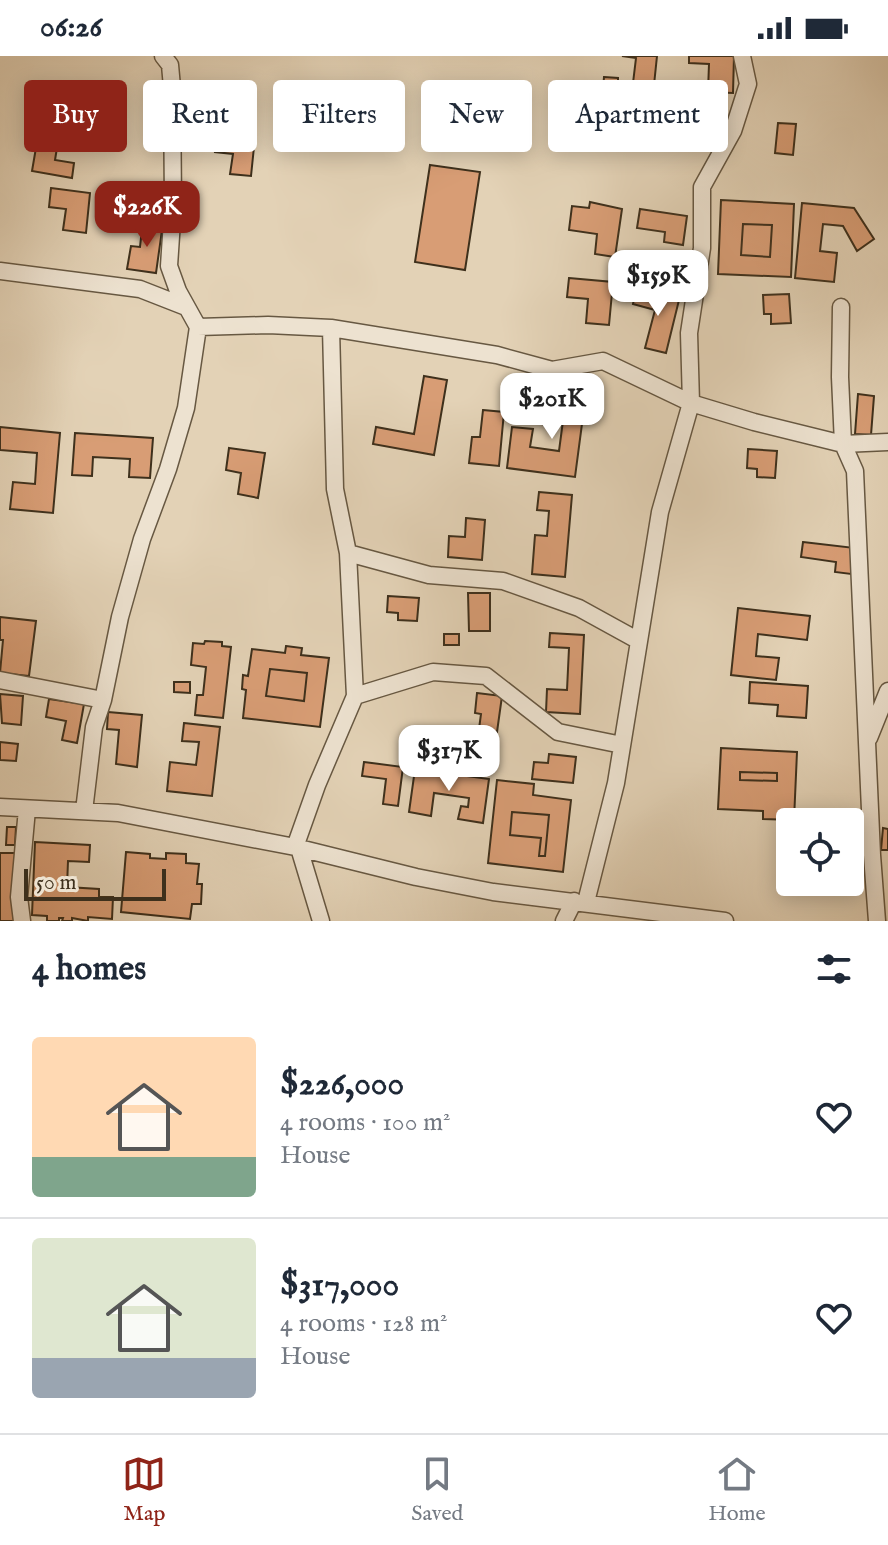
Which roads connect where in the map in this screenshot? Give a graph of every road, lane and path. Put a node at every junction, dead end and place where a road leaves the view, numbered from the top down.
1 (163, 56) edge
2 (742, 56) edge
3 (0, 271) edge
4 (186, 307) junction
5 (841, 307) dead end
6 (198, 327) junction
7 (331, 328) junction
8 (691, 403) junction
9 (888, 442) edge
10 (843, 444) junction
11 (348, 553) junction
12 (639, 641) junction
13 (0, 680) edge
14 (888, 691) edge
15 (355, 696) junction
16 (103, 700) junction
17 (867, 743) junction
18 (622, 745) junction
19 (0, 807) edge
20 (27, 809) junction
21 (84, 811) junction
22 (297, 848) junction
23 (580, 901) junction
24 (22, 921) edge
25 (321, 921) edge
26 (564, 921) edge
27 (725, 921) edge
28 (877, 921) edge

1 - 4 street
2 - 8 street
3 - 4 street
4 - 6 street
5 - 10 street
6 - 7 street
6 - 16 street
7 - 8 street
7 - 11 street
8 - 10 street
8 - 12 street
9 - 10 street
10 - 17 street
11 - 12 street
11 - 15 street
12 - 18 street
13 - 16 street
14 - 17 street
15 - 18 street
15 - 22 street
16 - 21 street
17 - 28 street
18 - 23 street
19 - 20 street
20 - 21 street
20 - 24 street
21 - 22 street
22 - 23 street
22 - 25 street
23 - 26 street
23 - 27 street

